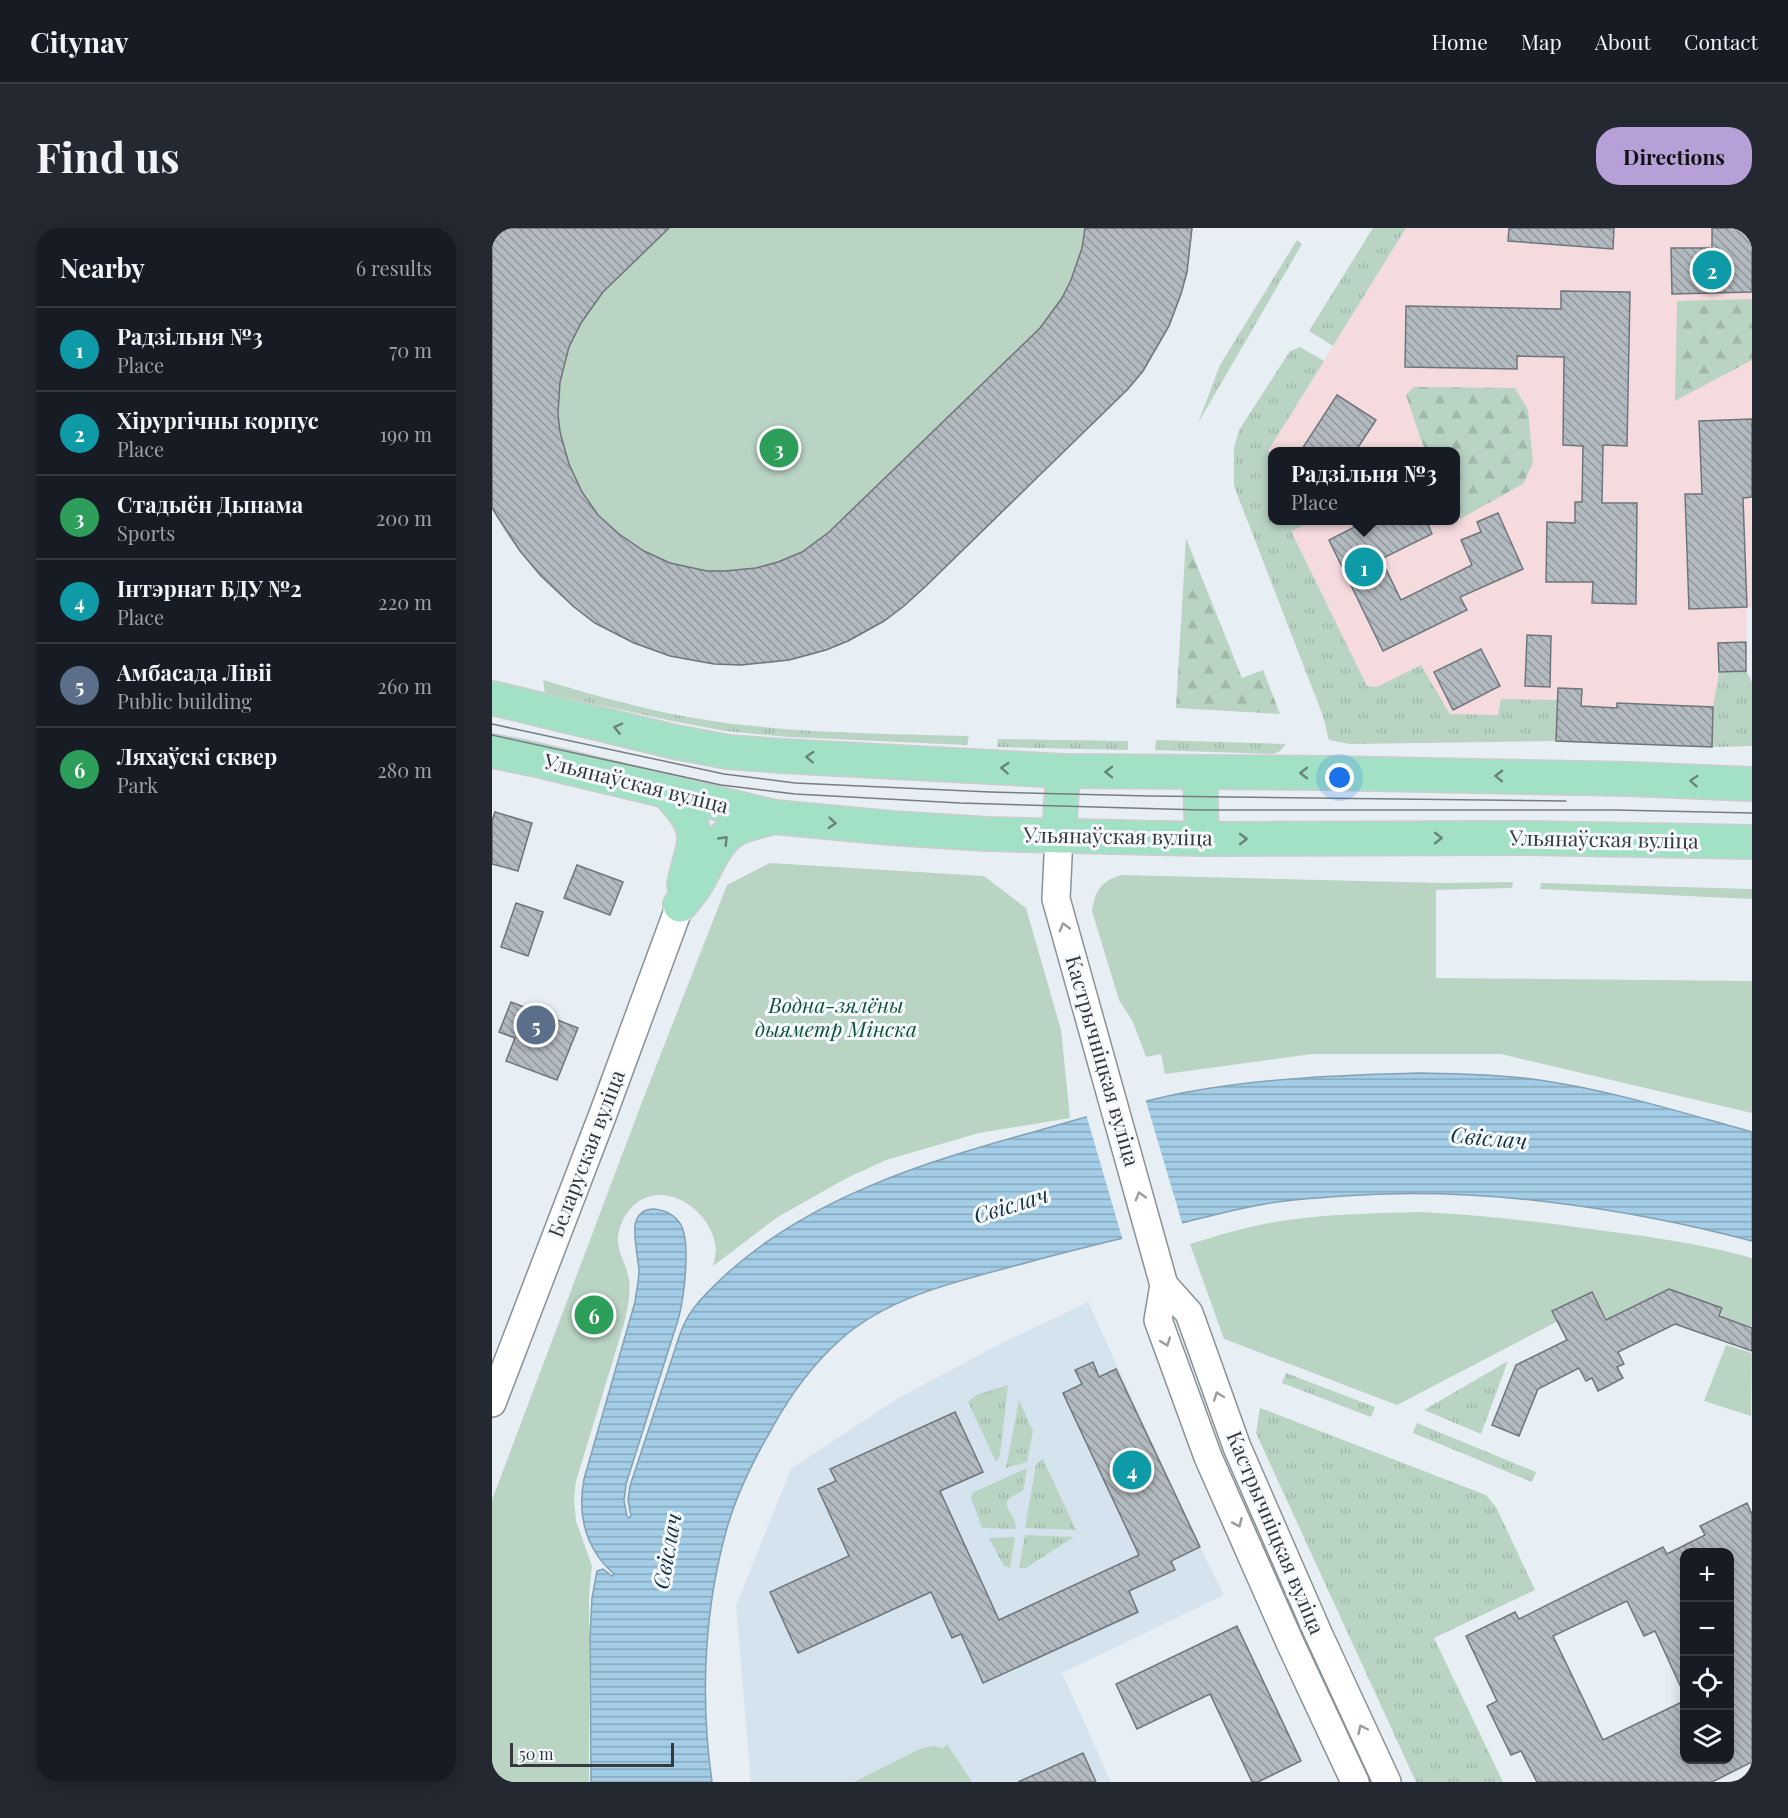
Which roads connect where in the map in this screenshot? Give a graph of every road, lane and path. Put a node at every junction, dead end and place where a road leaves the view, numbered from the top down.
1 (492, 698) edge
2 (492, 751) edge
3 (1063, 771) junction
4 (1200, 773) junction
5 (1752, 784) edge
6 (667, 791) junction
7 (774, 817) junction
8 (1059, 836) junction
9 (1202, 838) junction
10 (1752, 842) edge
11 (680, 905) junction
12 (1164, 1285) junction
13 (499, 1365) edge
14 (492, 1403) edge
15 (1355, 1782) edge
16 (1387, 1782) edge

3 -> 1 main road
2 - 6 main road, Ульянаўская вуліца
4 -> 3 main road
3 - 8 main road
5 -> 4 main road
4 - 9 main road
6 - 7 main road, Ульянаўская вуліца
6 - 11 main road
7 -> 8 main road, Ульянаўская вуліца
11 -> 7 main road
8 - 9 main road, Ульянаўская вуліца
12 -> 8 street, Кастрычніцкая вуліца
9 -> 10 main road, Ульянаўская вуліца
11 - 13 street, Беларуская вуліца
12 -> 15 street, Кастрычніцкая вуліца
16 -> 12 street, Кастрычніцкая вуліца
13 - 14 street, Беларуская вуліца

